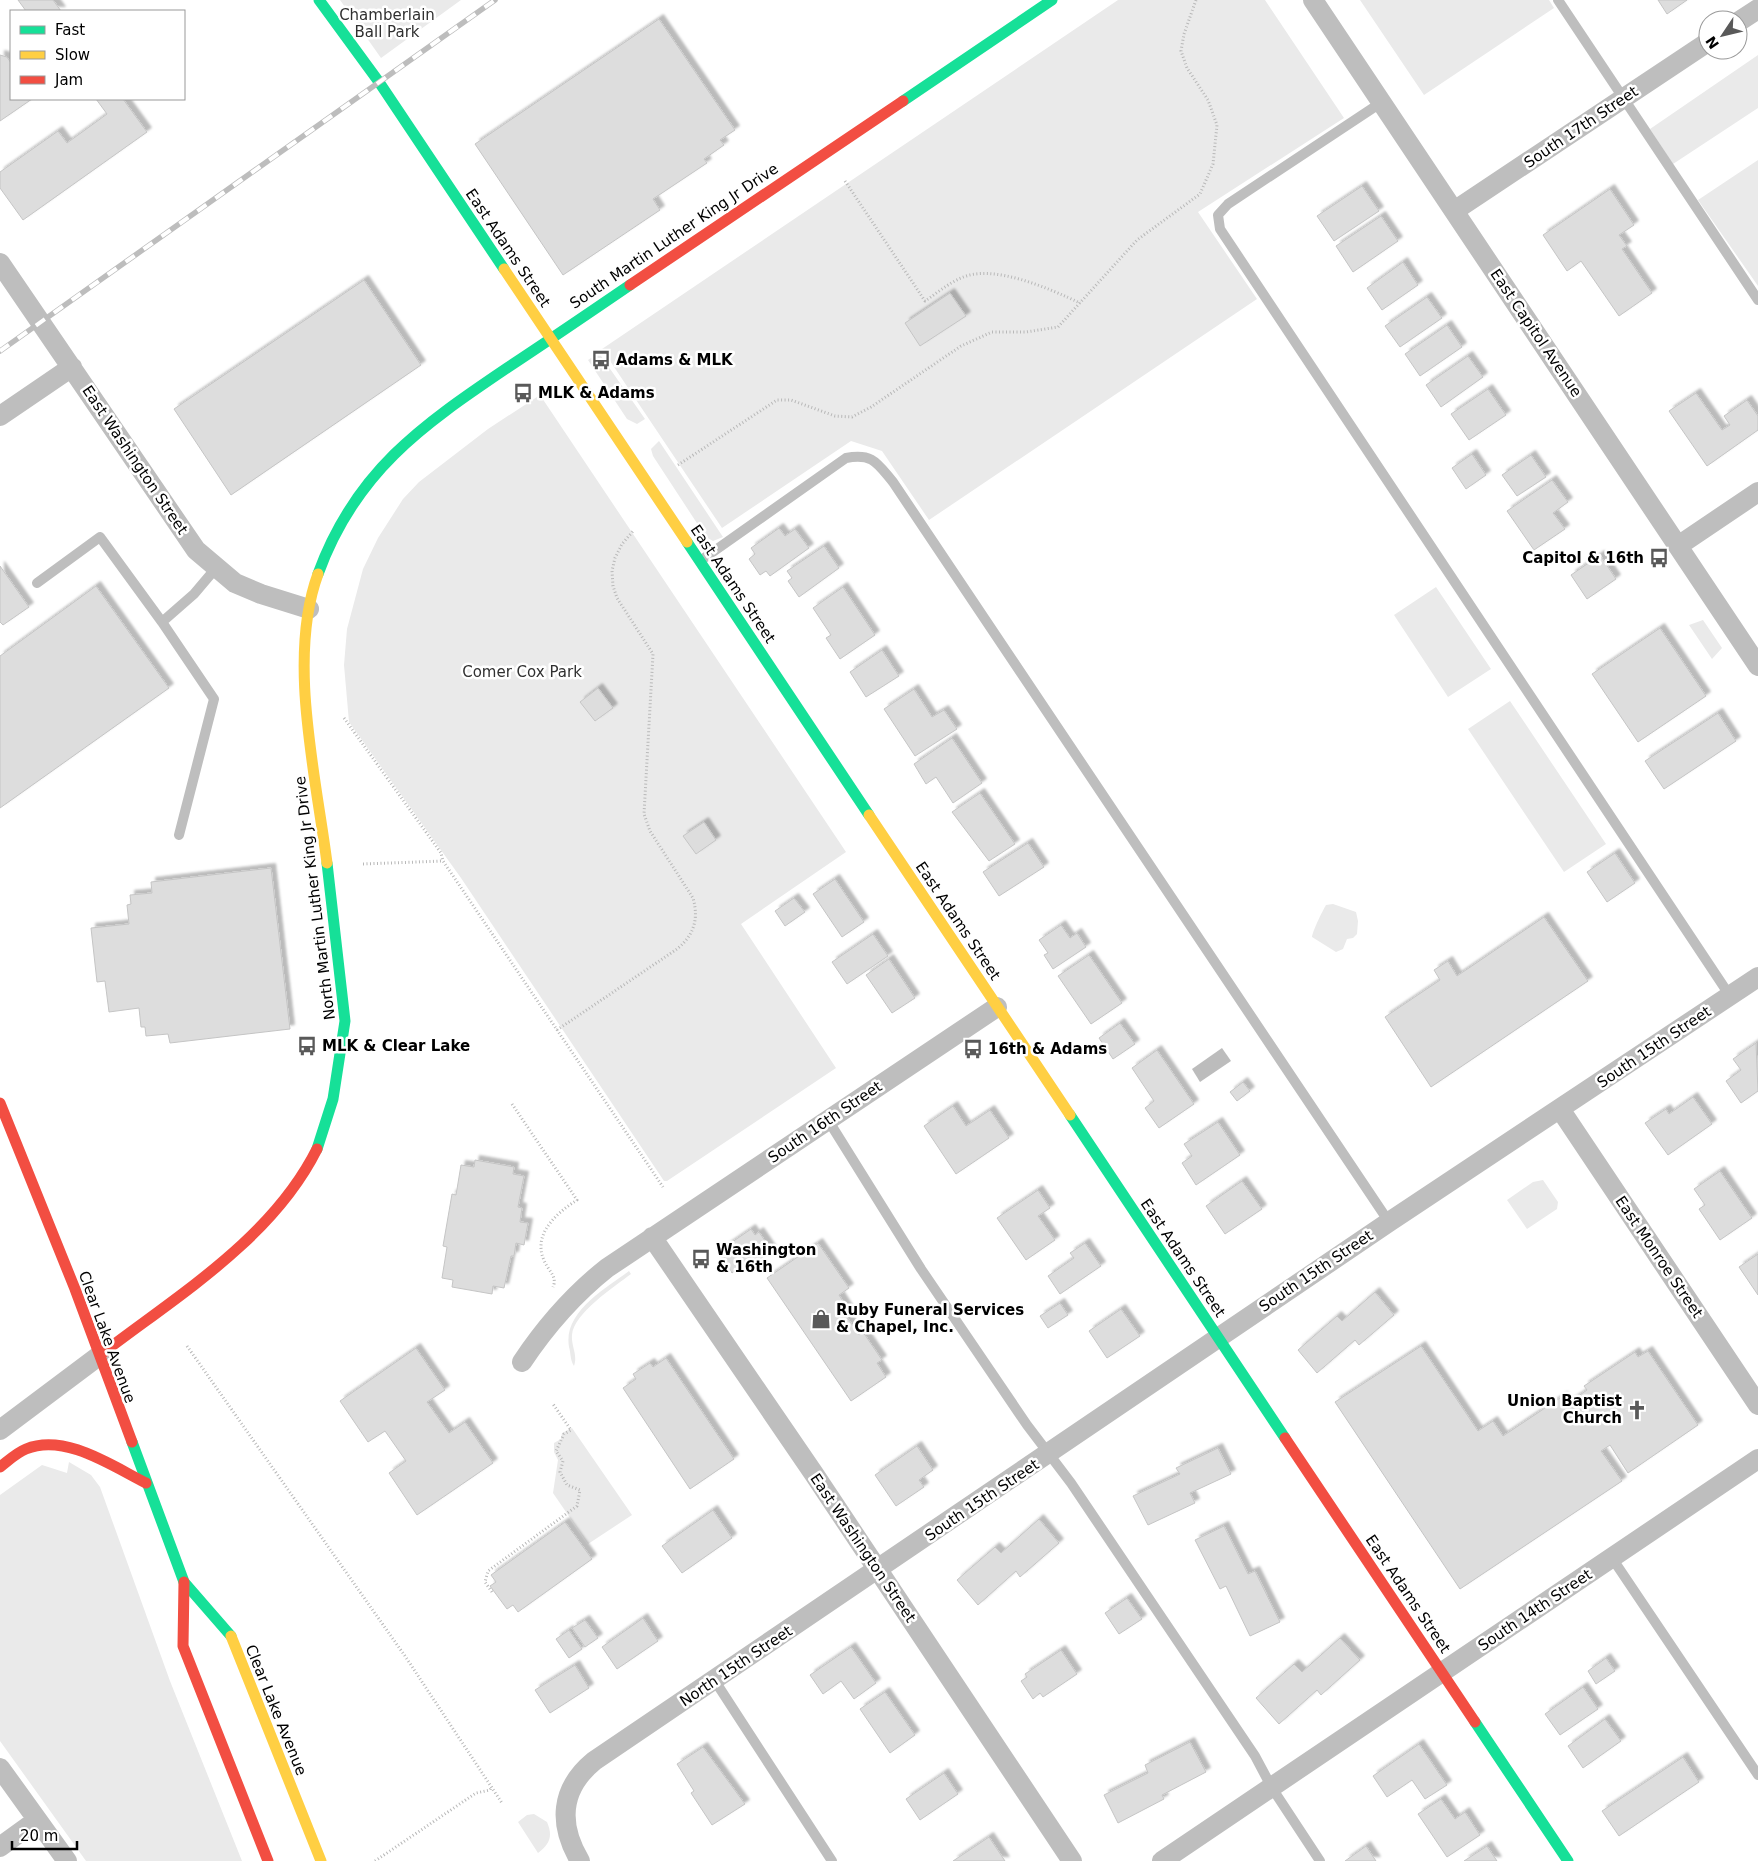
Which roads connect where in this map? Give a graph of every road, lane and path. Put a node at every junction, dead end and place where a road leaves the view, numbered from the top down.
1 (319, 0) edge
2 (1052, 0) edge
3 (1196, 0) edge
4 (1314, 0) edge
5 (1558, 0) edge
6 (1698, 49) edge
7 (1624, 98) junction
8 (1382, 102) junction
9 (845, 181) dead end
10 (1454, 211) junction
11 (0, 263) edge
12 (1758, 300) edge
13 (1080, 303) junction
14 (550, 338) junction
15 (72, 367) junction
16 (0, 416) edge
17 (678, 465) dead end
18 (1758, 492) edge
19 (634, 530) dead end
20 (1678, 546) junction
21 (699, 561) junction
22 (216, 568) junction
23 (37, 583) dead end
24 (309, 609) junction
25 (162, 622) junction
26 (1758, 666) edge
27 (344, 718) dead end
28 (179, 835) dead end
29 (443, 860) junction
30 (363, 864) dead end
31 (1758, 977) edge
32 (1730, 996) junction
33 (997, 1007) junction
34 (557, 1030) junction
35 (0, 1103) edge
36 (512, 1104) dead end
37 (1560, 1110) junction
38 (828, 1120) junction
39 (663, 1187) dead end
40 (1389, 1222) junction
41 (652, 1237) junction
42 (553, 1287) dead end
43 (1219, 1338) junction
44 (187, 1346) dead end
45 (100, 1356) junction
46 (522, 1362) dead end
47 (552, 1404) dead end
48 (1758, 1405) edge
49 (0, 1430) edge
50 (1049, 1454) junction
51 (1758, 1459) edge
52 (0, 1467) edge
53 (146, 1483) junction
54 (1612, 1558) junction
55 (878, 1570) junction
56 (184, 1582) junction
57 (492, 1592) dead end
58 (1443, 1673) junction
59 (715, 1680) junction
60 (0, 1768) edge
61 (1758, 1775) edge
62 (492, 1787) junction
63 (1272, 1788) junction
64 (502, 1803) dead end
65 (37, 1820) junction
66 (0, 1847) edge
67 (67, 1861) edge
68 (268, 1861) edge
69 (321, 1861) edge
70 (375, 1861) edge
71 (580, 1861) edge
72 (832, 1861) edge
73 (1072, 1861) edge
74 (1162, 1861) edge
75 (1320, 1861) edge
76 (1568, 1861) edge

1 - 14 street, East Adams Street
2 - 14 street, South Martin Luther King Jr Drive
3 - 13 path
4 - 8 street, East Capitol Avenue
5 - 7 lane
6 - 7 street, South 17th Street
7 - 10 street, South 17th Street
7 - 12 lane
8 - 10 street, East Capitol Avenue
8 - 32 lane
9 - 13 path
10 - 20 street, East Capitol Avenue
11 - 15 street, East Washington Street
13 - 17 path
14 - 21 street, East Adams Street
14 - 24 street, South Martin Luther King Jr Drive
15 - 16 street
15 - 22 street, East Washington Street
18 - 20 street
19 - 34 path
20 - 26 street, East Capitol Avenue
21 - 33 street, East Adams Street
21 - 40 lane
22 - 24 street, East Washington Street
22 - 25 lane
23 - 25 lane
24 - 45 street, North Martin Luther King Jr Drive
25 - 28 lane
27 - 29 path
29 - 30 path
29 - 34 path
31 - 32 street, South 15th Street
32 - 37 street, South 15th Street
33 - 38 street, South 16th Street
33 - 43 street, East Adams Street
34 - 39 path
35 - 45 street, Clear Lake Avenue
36 - 42 path
37 - 40 street, South 15th Street
37 - 48 street, East Monroe Street
38 - 41 street, South 16th Street
38 - 50 lane
40 - 43 street, South 15th Street
41 - 46 street, South 16th Street
41 - 55 street, East Washington Street
43 - 50 street, South 15th Street
43 - 58 street, East Adams Street
44 - 62 path
45 - 49 street
45 - 53 street, Clear Lake Avenue
47 - 57 path
50 - 55 street, South 15th Street
50 - 63 lane
51 - 54 street, South 14th Street
52 - 53 street
53 - 56 street, Clear Lake Avenue
54 - 58 street, South 14th Street
54 - 61 lane
55 - 59 street, North 15th Street
55 - 73 street, East Washington Street
56 - 68 street, Clear Lake Avenue
56 - 69 street, Clear Lake Avenue
58 - 63 street, South 14th Street
58 - 76 street, East Adams Street
59 - 71 street, North 15th Street
59 - 72 lane
60 - 65 street
62 - 64 path
62 - 70 path
63 - 74 street, South 14th Street
63 - 75 lane
65 - 66 street
65 - 67 street

